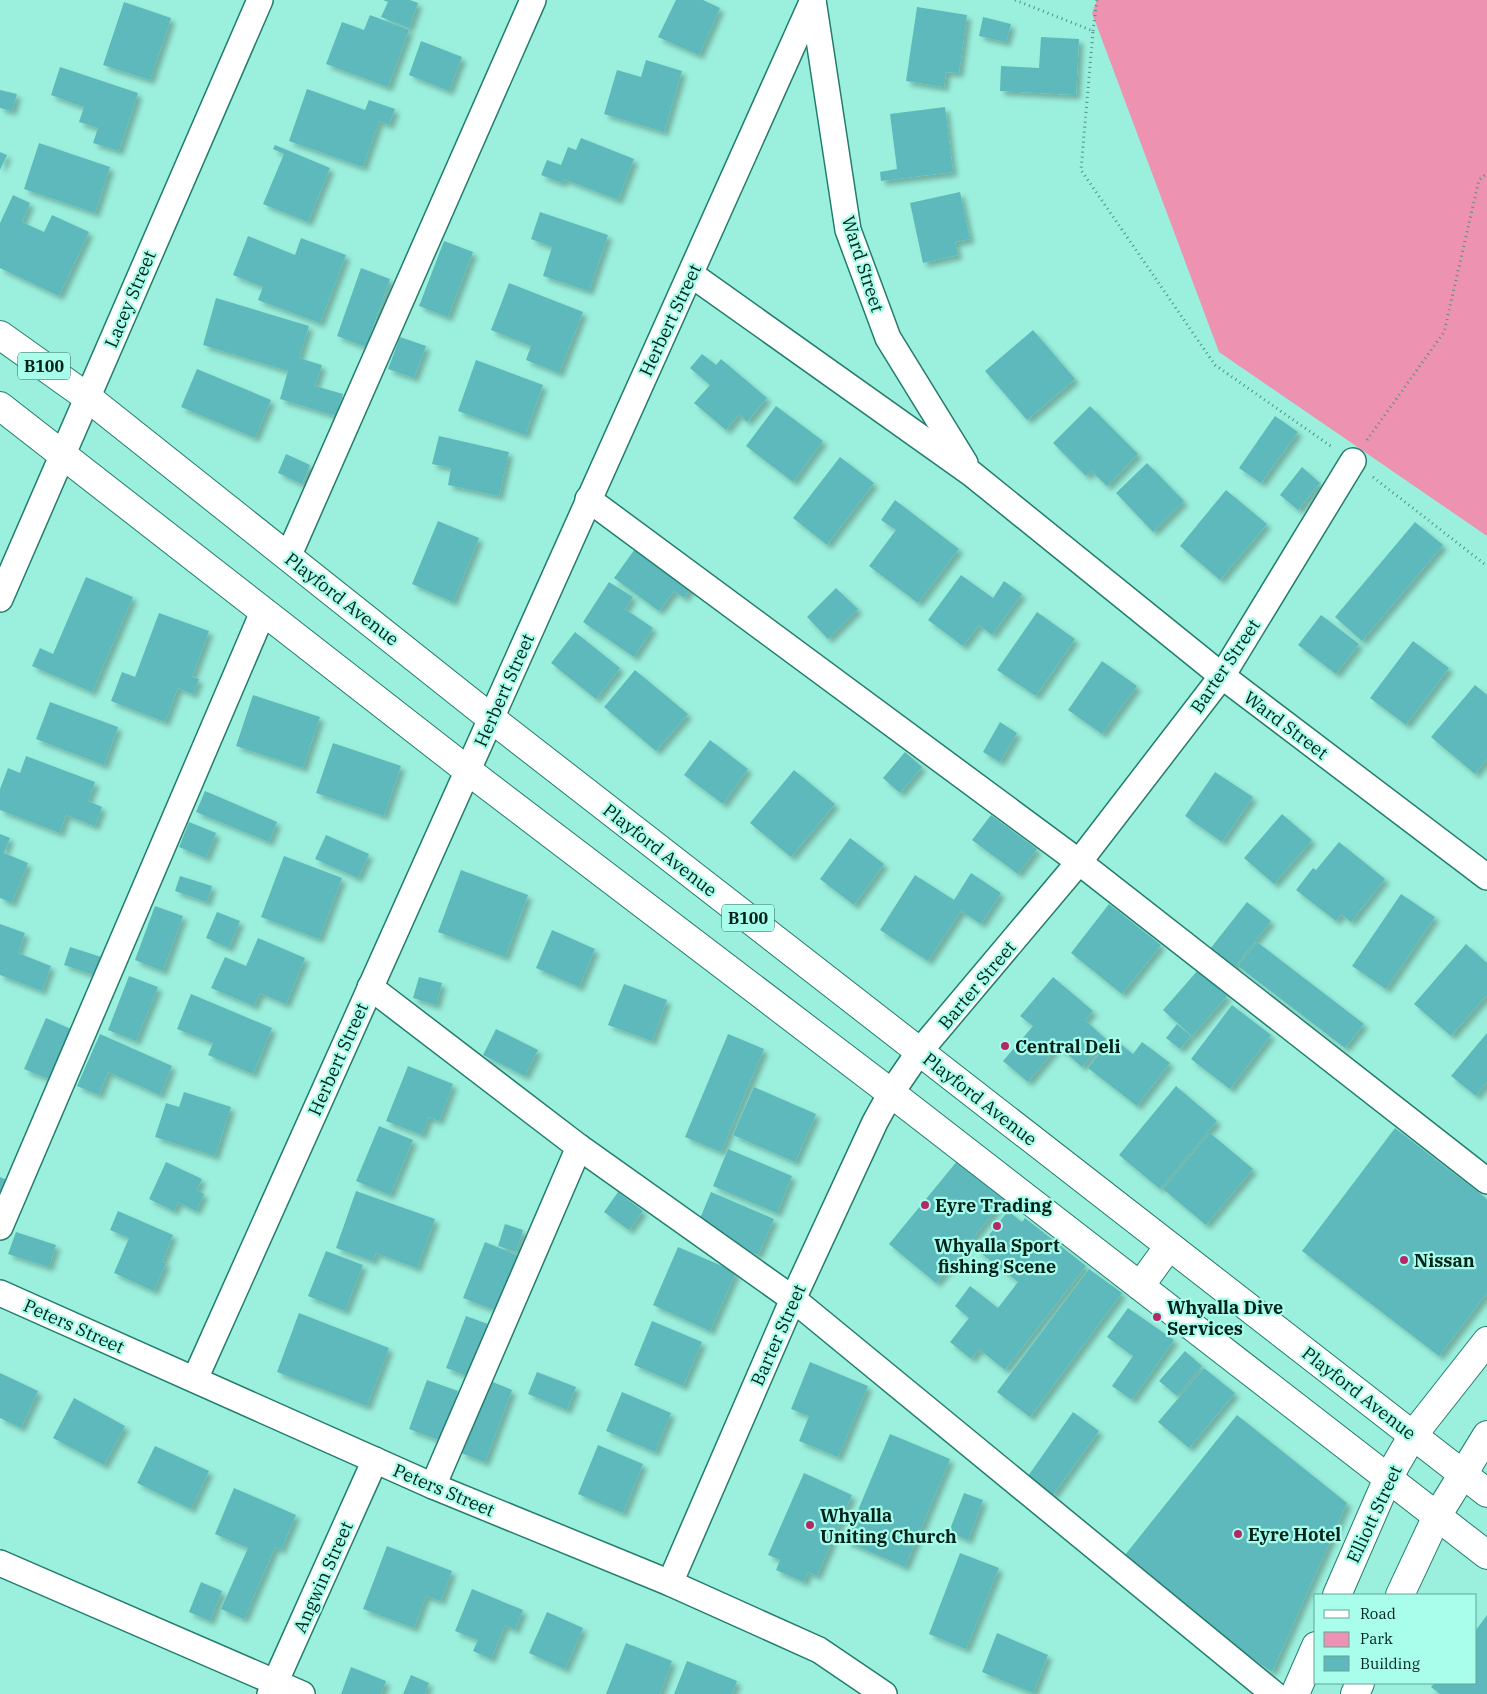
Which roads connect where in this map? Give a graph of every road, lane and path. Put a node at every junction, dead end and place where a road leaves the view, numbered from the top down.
1 (260, 0) edge
2 (533, 0) edge
3 (813, 0) edge
4 (1015, 0) edge
5 (1097, 0) edge
6 (1093, 31) junction
7 (1487, 173) edge
8 (692, 275) junction
9 (0, 335) edge
10 (87, 397) junction
11 (0, 406) edge
12 (62, 457) junction
13 (1352, 461) junction
14 (972, 474) junction
15 (588, 499) junction
16 (288, 557) junction
17 (1487, 566) edge
18 (0, 599) edge
19 (263, 612) junction
20 (1222, 676) junction
21 (492, 718) junction
22 (467, 770) junction
23 (1079, 862) junction
24 (1487, 877) edge
25 (370, 987) junction
26 (920, 1052) junction
27 (891, 1093) junction
28 (579, 1147) junction
29 (1487, 1181) edge
30 (0, 1228) edge
31 (1169, 1246) junction
32 (1140, 1286) junction
33 (0, 1293) edge
34 (793, 1299) junction
35 (1487, 1341) edge
36 (195, 1379) junction
37 (1413, 1435) junction
38 (1487, 1435) edge
39 (375, 1460) junction
40 (1462, 1474) junction
41 (1388, 1478) junction
42 (433, 1486) junction
43 (1487, 1493) edge
44 (1437, 1516) junction
45 (1487, 1555) edge
46 (0, 1563) edge
47 (670, 1583) junction
48 (1338, 1594) edge
49 (1400, 1594) edge
50 (1314, 1651) edge
51 (273, 1688) edge
52 (302, 1694) edge
53 (884, 1694) edge
54 (1274, 1694) edge
55 (1295, 1694) edge

1 - 10 street, Lacey Street
2 - 16 street
3 - 8 street, Herbert Street
3 - 14 street, Ward Street
4 - 6 path
5 - 6 path
6 - 13 path
7 - 13 path
8 - 14 street, Ward Street
8 - 15 street, Herbert Street
9 - 10 main road, Playford Avenue / B100
10 - 12 street, Lacey Street
10 - 16 main road, Playford Avenue / B100
11 - 12 main road, B100
12 - 18 street, Lacey Street
12 - 19 main road, B100
13 - 17 path
13 - 20 street, Barter Street
14 - 20 street, Ward Street
15 - 21 street, Herbert Street
15 - 23 street
16 - 21 main road, Playford Avenue / B100
19 - 22 main road, B100
19 - 30 street
20 - 23 street, Barter Street
20 - 24 street, Ward Street
21 - 22 street, Herbert Street
21 - 26 main road, Playford Avenue / B100
22 - 25 street, Herbert Street
22 - 27 main road, B100
23 - 26 street, Barter Street
23 - 29 street
25 - 28 street
25 - 36 street, Herbert Street
26 - 27 street, Barter Street
26 - 31 main road, Playford Avenue / B100
27 - 32 main road, B100
27 - 34 street, Barter Street
28 - 34 street
28 - 42 street
31 - 32 main road
31 - 37 main road, Playford Avenue / B100
32 - 41 main road, B100
33 - 36 street, Peters Street
34 - 47 street, Barter Street
34 - 54 street
35 - 37 main road, Elliott Street
36 - 39 street, Peters Street
37 - 40 main road, Playford Avenue / B100
37 - 41 main road, Elliott Street
38 - 40 main road
39 - 42 street, Peters Street
39 - 51 street, Angwin Street
40 - 43 main road, Playford Avenue / B100
40 - 44 main road
41 - 44 main road, B100
41 - 48 main road, Elliott Street
42 - 47 street, Peters Street
44 - 45 main road, B100
44 - 49 main road
46 - 51 street
47 - 53 street, Peters Street
50 - 55 main road
51 - 52 street

